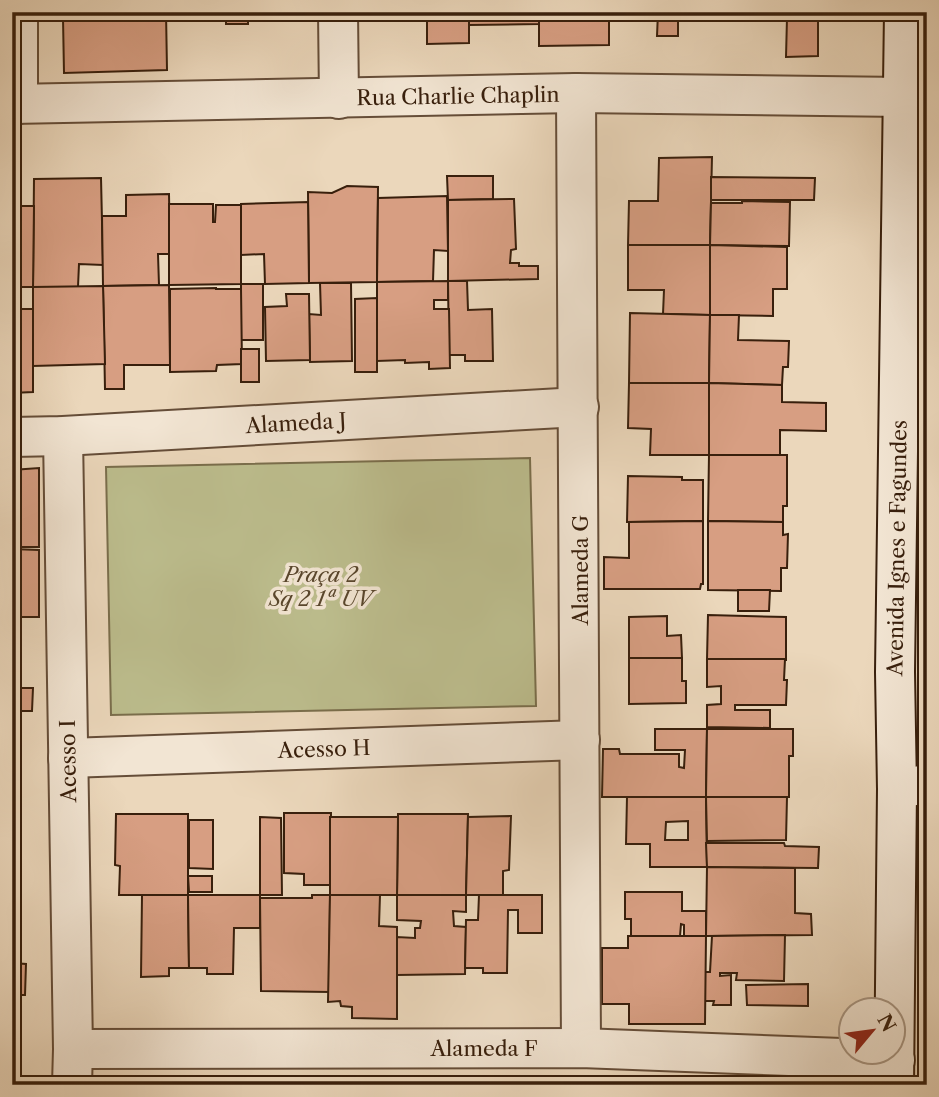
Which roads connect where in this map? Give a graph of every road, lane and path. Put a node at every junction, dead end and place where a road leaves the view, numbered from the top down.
1 (18, 12) edge
2 (338, 12) edge
3 (904, 12) edge
4 (576, 93) junction
5 (903, 97) junction
6 (339, 99) junction
7 (15, 104) edge
8 (913, 308) edge
9 (579, 407) junction
10 (63, 436) junction
11 (12, 437) edge
12 (580, 740) junction
13 (68, 758) junction
14 (912, 786) edge
15 (581, 1048) junction
16 (72, 1067) edge
17 (895, 1072) edge

1 - 7 street
2 - 6 street
3 - 5 street, Avenida Ignes e Fagundes
4 - 5 street, Rua Charlie Chaplin
4 - 6 street, Rua Charlie Chaplin
4 - 9 street, Alameda G
5 - 8 street, Avenida Ignes e Fagundes
6 - 7 street, Rua Charlie Chaplin
8 - 14 street, Avenida Ignes e Fagundes
9 - 10 street, Alameda J
9 - 12 street, Alameda G
10 - 11 street, Alameda J
10 - 13 street, Acesso I
12 - 13 street, Acesso H
12 - 15 street, Alameda G
13 - 16 street, Acesso I
14 - 17 street, Avenida Ignes e Fagundes
15 - 16 street, Alameda F
15 - 17 street, Alameda F

